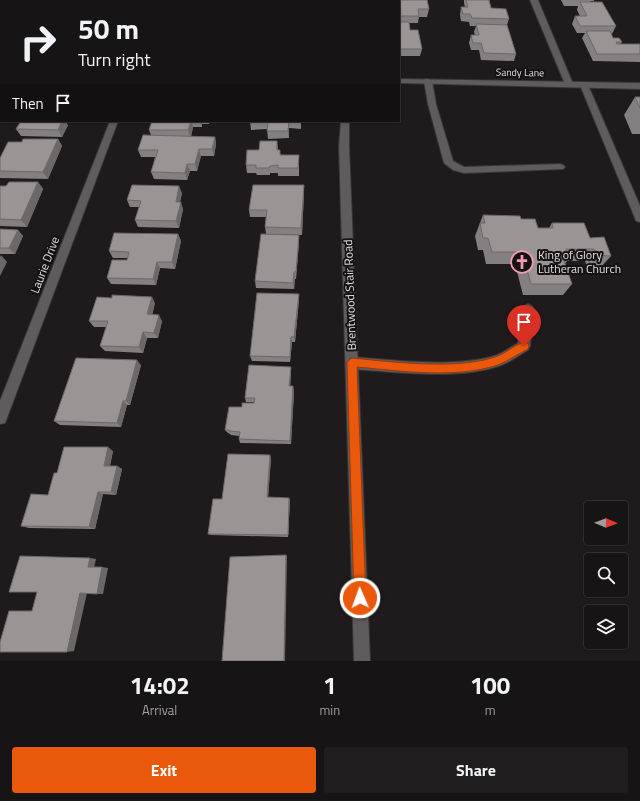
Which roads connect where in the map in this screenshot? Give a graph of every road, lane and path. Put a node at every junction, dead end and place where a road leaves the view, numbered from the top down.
1 (534, 0) edge
2 (400, 81) edge
3 (428, 82) junction
4 (569, 84) junction
5 (584, 85) junction
6 (640, 86) edge
7 (114, 122) edge
8 (345, 122) edge
9 (560, 167) dead end
10 (640, 218) edge
11 (528, 308) dead end
12 (352, 363) junction
13 (0, 418) edge
14 (362, 661) edge

1 - 4 street
2 - 3 street, Sandy Lane
3 - 4 street, Sandy Lane
3 - 9 street
4 - 5 street, Sandy Lane
5 - 6 street, Sandy Lane
5 - 10 street
7 - 13 street, Laurie Drive
8 - 12 street, Brentwood Stair Road
11 - 12 street
12 - 14 street, Brentwood Stair Road

